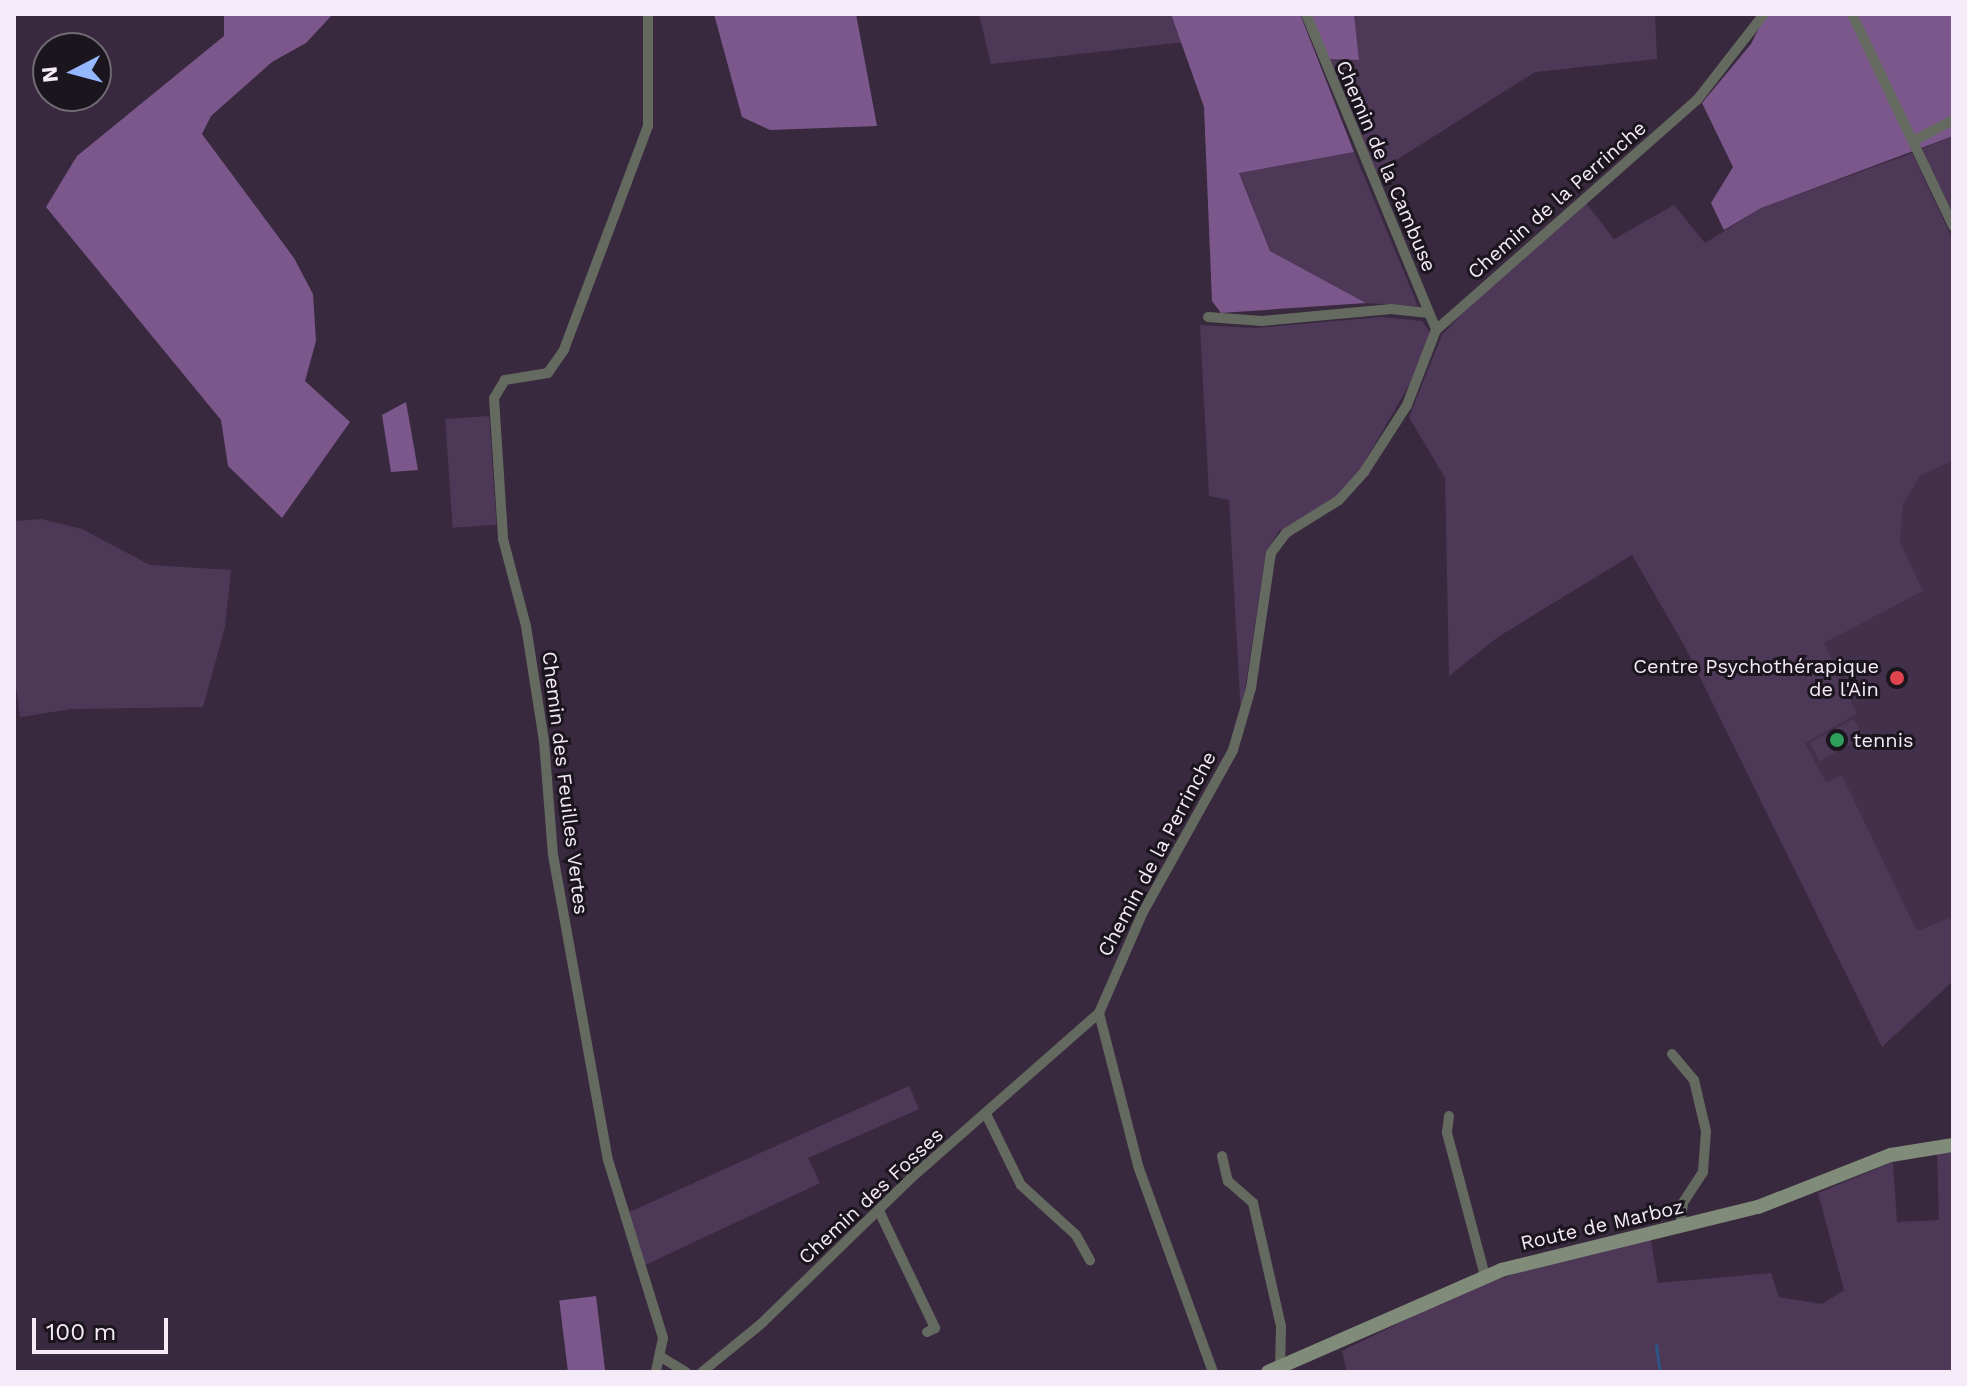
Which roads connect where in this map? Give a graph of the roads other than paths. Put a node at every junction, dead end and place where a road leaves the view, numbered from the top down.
1 (648, 14) edge
2 (1306, 14) edge
3 (1764, 14) edge
4 (1852, 14) edge
5 (1953, 120) edge
6 (1913, 141) junction
7 (1953, 226) edge
8 (1429, 313) junction
9 (1208, 317) dead end
10 (1436, 330) junction
11 (1099, 1013) junction
12 (1672, 1054) dead end
13 (987, 1116) junction
14 (1449, 1116) dead end
15 (1953, 1145) edge
16 (1222, 1156) dead end
17 (879, 1211) junction
18 (1680, 1228) junction
19 (1090, 1260) dead end
20 (1485, 1276) junction
21 (927, 1332) dead end
22 (661, 1357) junction
23 (1274, 1370) edge
24 (656, 1371) edge
25 (686, 1372) edge
26 (702, 1372) edge
27 (1213, 1372) edge

1 - 22 street, Chemin des Feuilles Vertes
2 - 8 street, Chemin de la Cambuse
3 - 10 street, Chemin de la Perrinche
4 - 6 street
5 - 6 street
6 - 7 street
8 - 9 street
8 - 10 street, Chemin de la Cambuse
10 - 11 street, Chemin de la Perrinche
11 - 13 street, Chemin des Fosses
11 - 27 street
12 - 18 street
13 - 17 street, Chemin des Fosses
13 - 19 street
14 - 20 street
15 - 18 main road, Route de Marboz
16 - 23 street
17 - 21 street
17 - 26 street, Chemin des Fosses
18 - 20 main road, Route de Marboz
20 - 23 main road, Route de Marboz
22 - 24 street, Chemin des Feuilles Vertes
22 - 25 street

